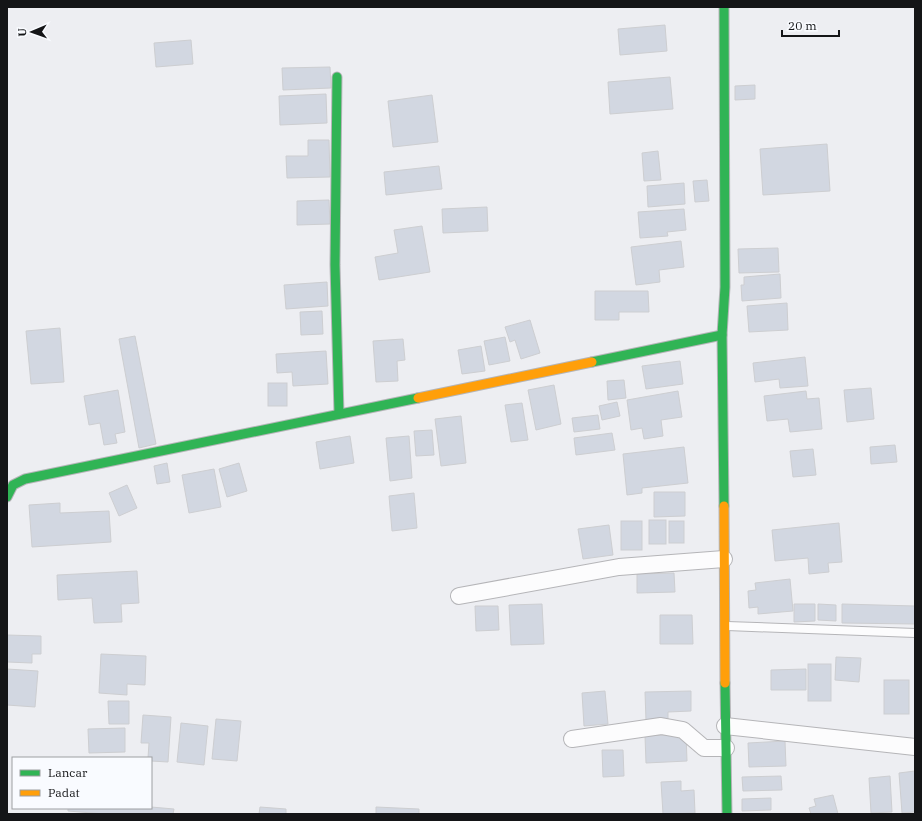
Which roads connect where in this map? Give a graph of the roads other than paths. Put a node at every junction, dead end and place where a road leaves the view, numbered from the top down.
1 (724, 7) edge
2 (337, 77) dead end
3 (722, 335) junction
4 (339, 414) junction
5 (7, 497) edge
6 (724, 559) junction
7 (459, 596) dead end
8 (726, 626) junction
9 (915, 633) edge
10 (725, 726) junction
11 (572, 739) dead end
12 (915, 747) edge
13 (726, 748) junction
14 (726, 814) edge

1 - 3 street
2 - 4 street
3 - 4 street
3 - 6 street
4 - 5 street
6 - 7 street
6 - 8 street
8 - 9 lane
8 - 10 street
10 - 12 street
10 - 13 street
11 - 13 street
13 - 14 street

